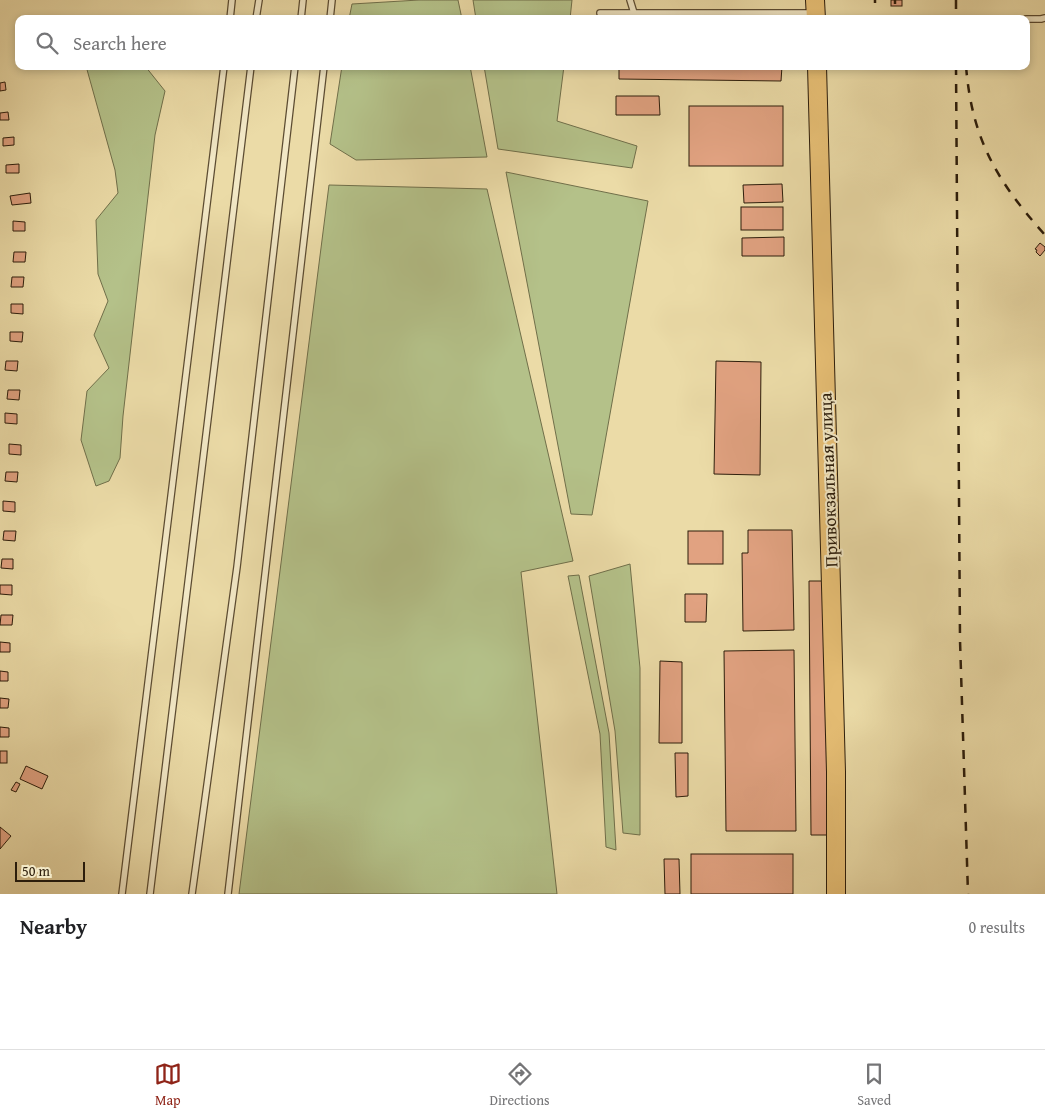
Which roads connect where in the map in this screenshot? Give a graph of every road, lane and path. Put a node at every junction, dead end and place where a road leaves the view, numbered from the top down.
1 (232, 0) edge
2 (258, 0) edge
3 (303, 0) edge
4 (332, 0) edge
5 (630, 0) edge
6 (815, 11) edge
7 (600, 12) dead end
8 (634, 12) junction
9 (230, 15) edge
10 (256, 15) edge
11 (301, 15) edge
12 (330, 15) edge
13 (1045, 18) edge
14 (1030, 19) edge
15 (224, 70) edge
16 (251, 70) edge
17 (295, 70) edge
18 (324, 70) edge
19 (817, 70) edge
20 (122, 894) edge
21 (150, 894) edge
22 (192, 894) edge
23 (228, 894) edge
24 (836, 894) edge

1 - 9 lane
2 - 10 lane
3 - 11 lane
4 - 12 lane
5 - 8 lane
6 - 8 lane
7 - 8 lane
13 - 14 lane
15 - 20 lane
16 - 21 lane
17 - 22 lane
18 - 23 lane
19 - 24 main road, Привокзальная улица

